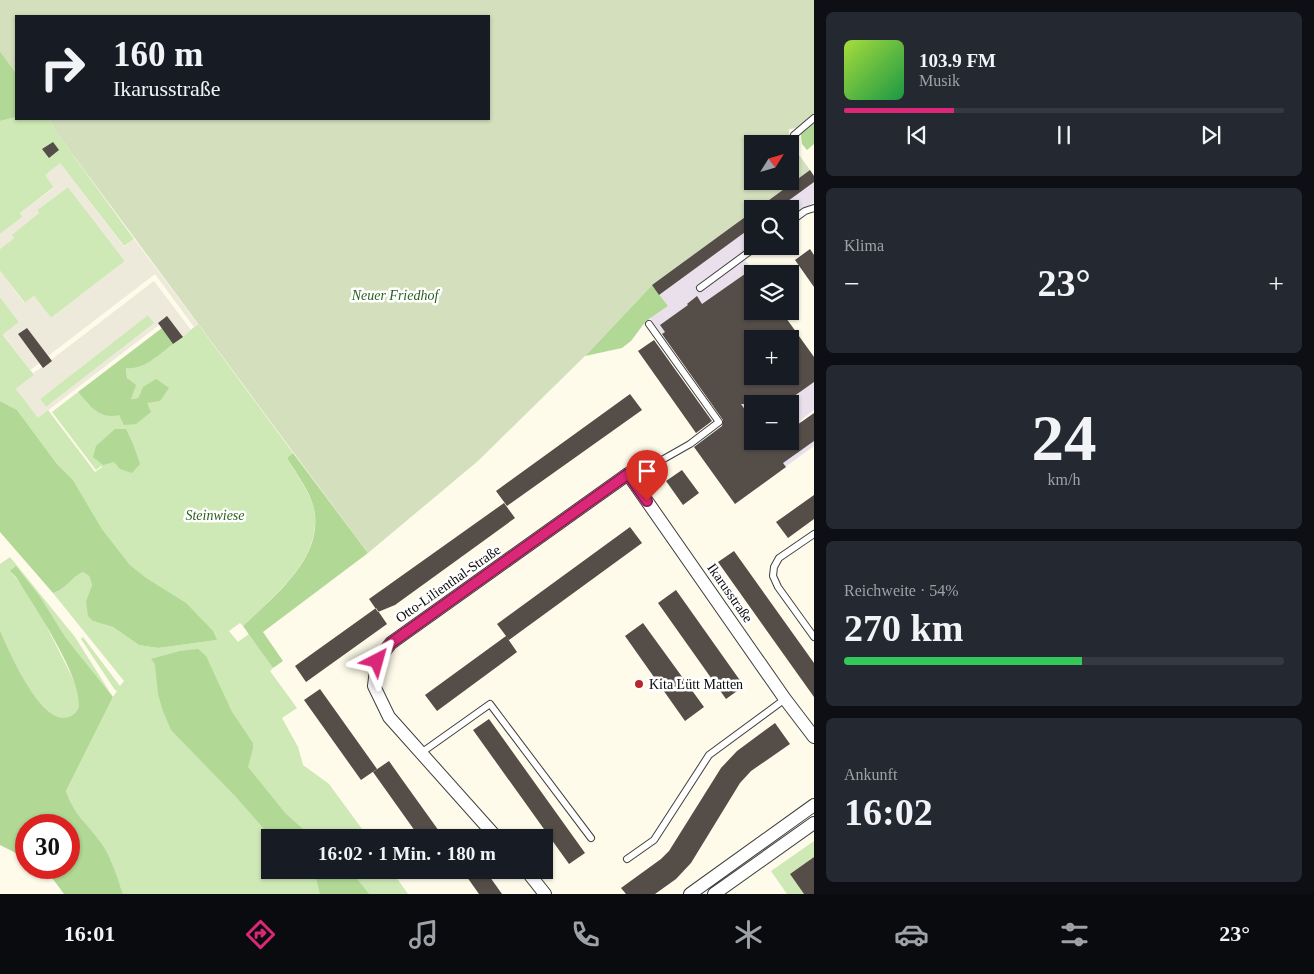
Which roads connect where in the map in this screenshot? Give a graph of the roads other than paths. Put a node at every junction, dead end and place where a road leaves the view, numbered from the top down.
1 (814, 118) edge
2 (794, 135) dead end
3 (814, 208) edge
4 (799, 215) edge
5 (745, 255) edge
6 (700, 288) dead end
7 (649, 324) dead end
8 (628, 474) junction
9 (814, 534) edge
10 (814, 637) edge
11 (785, 698) junction
12 (812, 730) edge
13 (420, 754) junction
14 (814, 805) edge
15 (814, 823) edge
16 (489, 829) edge
17 (591, 838) dead end
18 (627, 859) dead end
19 (533, 879) edge
20 (545, 894) edge
21 (690, 894) edge
22 (714, 894) edge

1 - 2 lane
3 - 4 lane
5 - 6 lane
7 - 8 lane
8 - 11 street, Ikarusstraße
8 - 13 street, Otto-Lilienthal-Straße
9 - 10 lane
11 - 12 street, Ikarusstraße
11 - 18 lane
13 - 16 street, Otto-Lilienthal-Straße
13 - 17 lane
14 - 21 street
15 - 22 street
19 - 20 street

